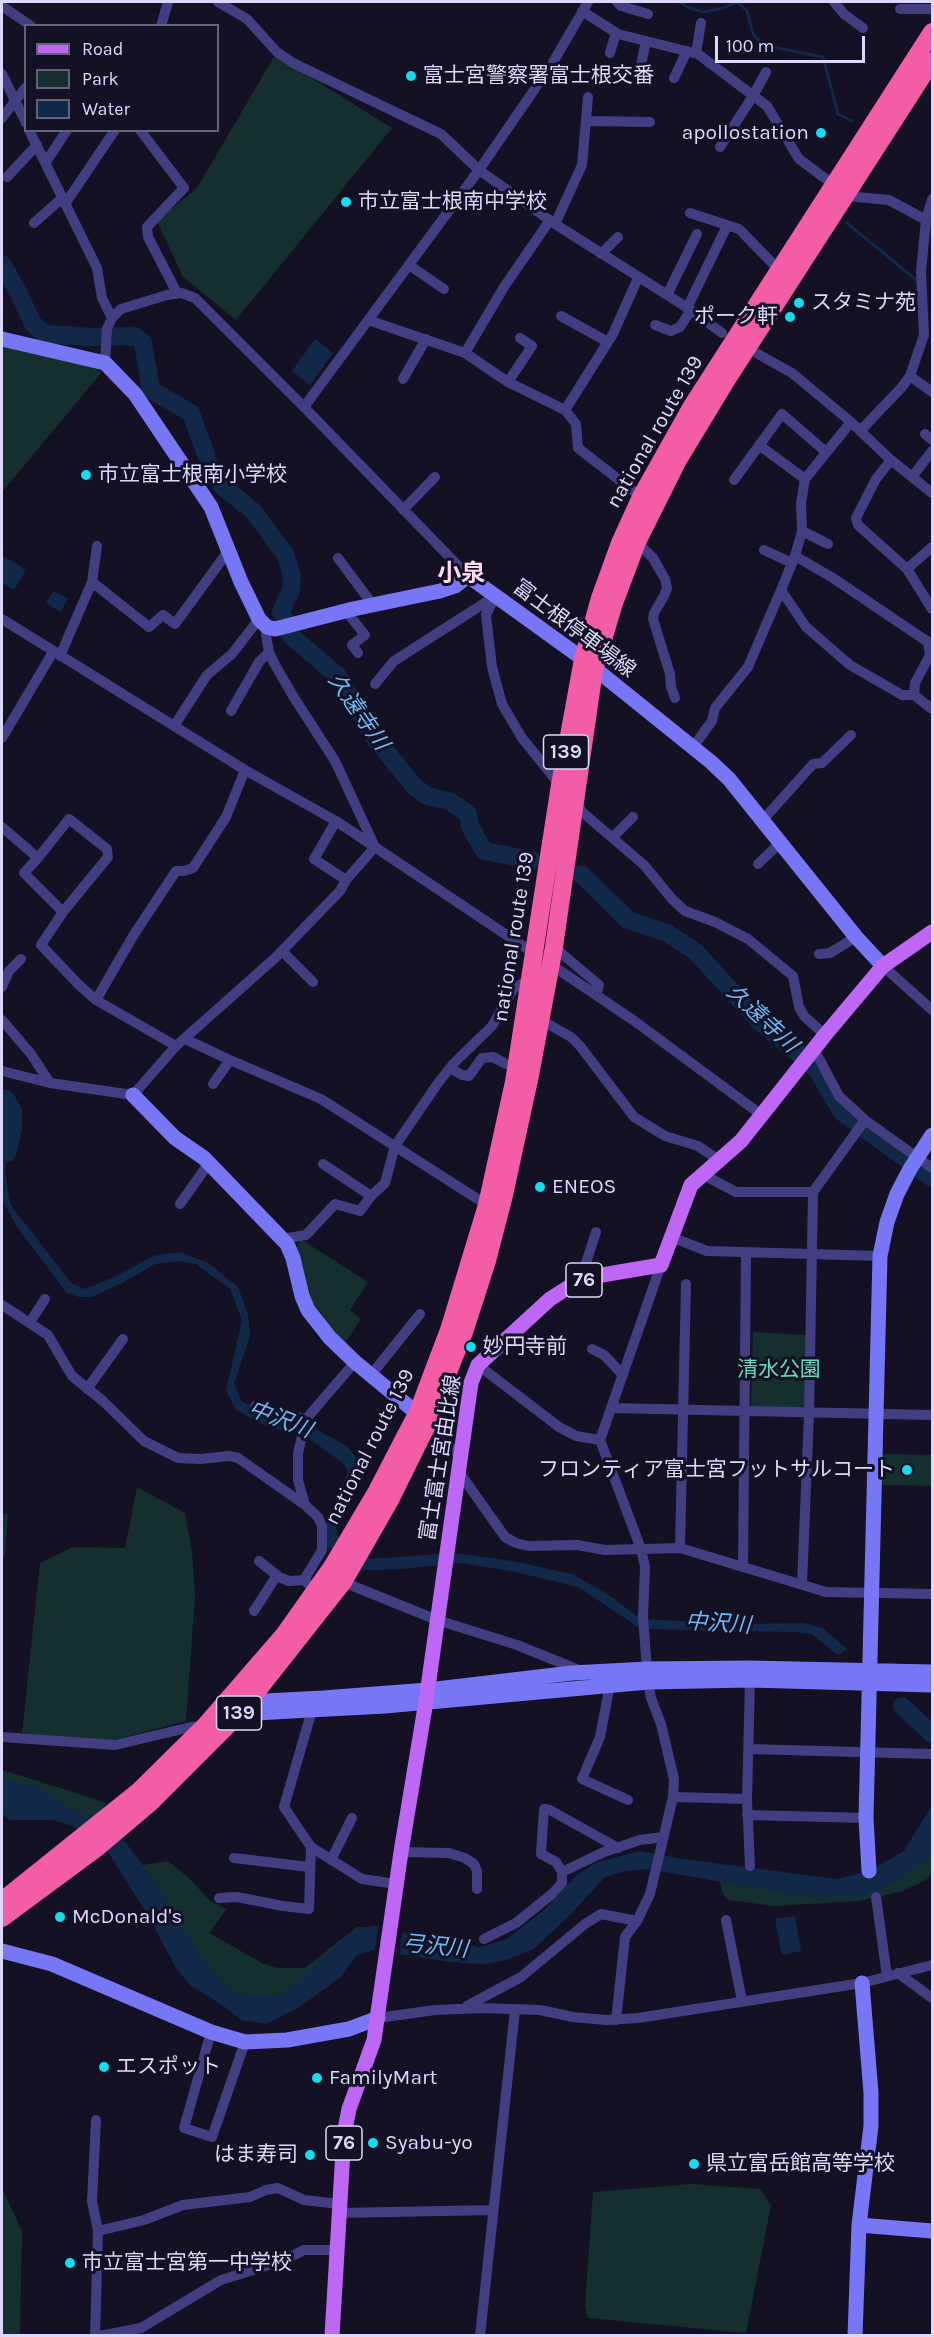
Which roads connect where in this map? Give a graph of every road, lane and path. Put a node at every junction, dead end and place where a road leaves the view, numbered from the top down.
1 (168, 2) edge
2 (218, 2) edge
3 (617, 2) edge
4 (834, 2) edge
5 (2, 6) edge
6 (585, 6) edge
7 (900, 9) dead end
8 (933, 9) edge
9 (648, 14) dead end
10 (701, 22) dead end
11 (27, 24) edge
12 (162, 24) edge
13 (863, 28) dead end
14 (933, 32) edge
15 (616, 33) junction
16 (646, 41) junction
17 (691, 52) junction
18 (610, 53) dead end
19 (933, 61) edge
20 (641, 65) dead end
21 (766, 72) dead end
22 (2, 77) edge
23 (674, 78) dead end
24 (24, 90) edge
25 (753, 96) junction
26 (588, 97) dead end
27 (15, 103) junction
28 (2, 118) edge
29 (24, 119) edge
30 (586, 121) junction
31 (650, 122) dead end
32 (30, 132) edge
33 (66, 132) edge
34 (114, 132) edge
35 (142, 132) edge
36 (37, 145) junction
37 (720, 147) dead end
38 (46, 162) junction
39 (479, 170) junction
40 (7, 177) dead end
41 (840, 190) junction
42 (933, 199) edge
43 (63, 201) junction
44 (690, 213) dead end
45 (926, 220) junction
46 (553, 222) junction
47 (34, 223) dead end
48 (727, 226) junction
49 (697, 234) dead end
50 (618, 237) dead end
51 (928, 247) edge
52 (600, 254) junction
53 (409, 265) junction
54 (779, 270) junction
55 (638, 278) junction
56 (444, 289) dead end
57 (177, 293) junction
58 (667, 295) junction
59 (689, 309) junction
60 (561, 316) dead end
61 (112, 318) junction
62 (368, 320) junction
63 (655, 325) dead end
64 (722, 333) dead end
65 (520, 338) dead end
66 (2, 339) edge
67 (426, 339) junction
68 (608, 342) junction
69 (465, 353) junction
70 (758, 354) dead end
71 (105, 358) junction
72 (910, 376) junction
73 (403, 379) dead end
74 (508, 382) junction
75 (933, 392) edge
76 (304, 406) junction
77 (565, 410) junction
78 (851, 422) junction
79 (860, 431) junction
80 (759, 445) junction
81 (826, 452) junction
82 (933, 452) edge
83 (891, 460) junction
84 (435, 477) dead end
85 (912, 477) junction
86 (805, 479) junction
87 (734, 480) dead end
88 (933, 493) edge
89 (640, 497) junction
90 (403, 510) junction
91 (802, 531) junction
92 (637, 542) junction
93 (828, 544) dead end
94 (97, 546) dead end
95 (933, 547) edge
96 (229, 550) junction
97 (764, 550) dead end
98 (338, 558) dead end
99 (794, 560) junction
100 (907, 569) junction
101 (468, 576) junction
102 (92, 582) junction
103 (781, 590) junction
104 (495, 596) junction
105 (373, 605) junction
106 (933, 609) edge
107 (346, 611) junction
108 (2, 619) edge
109 (267, 625) junction
110 (269, 652) junction
111 (358, 653) dead end
112 (56, 654) junction
113 (589, 664) junction
114 (375, 684) dead end
115 (914, 695) junction
116 (675, 698) dead end
117 (933, 709) edge
118 (231, 711) dead end
119 (174, 726) junction
120 (851, 735) dead end
121 (2, 738) edge
122 (693, 747) junction
123 (245, 770) junction
124 (567, 789) junction
125 (633, 817) dead end
126 (336, 821) junction
127 (762, 821) junction
128 (2, 827) edge
129 (614, 837) junction
130 (780, 843) junction
131 (375, 847) junction
132 (38, 858) junction
133 (758, 864) dead end
134 (346, 880) junction
135 (63, 912) junction
136 (474, 912) junction
137 (933, 932) edge
138 (856, 937) junction
139 (530, 947) junction
140 (554, 947) junction
141 (282, 951) junction
142 (819, 954) dead end
143 (21, 959) dead end
144 (883, 966) junction
145 (559, 970) dead end
146 (531, 979) junction
147 (313, 982) dead end
148 (2, 987) edge
149 (596, 995) junction
150 (96, 1000) junction
151 (933, 1010) edge
152 (539, 1019) junction
153 (2, 1020) edge
154 (825, 1035) junction
155 (185, 1039) junction
156 (176, 1046) junction
157 (808, 1056) junction
158 (230, 1060) junction
159 (506, 1064) dead end
160 (450, 1068) junction
161 (2, 1071) edge
162 (50, 1083) junction
163 (213, 1084) dead end
164 (133, 1095) junction
165 (763, 1116) junction
166 (862, 1125) junction
167 (933, 1135) edge
168 (395, 1146) junction
169 (719, 1160) junction
170 (914, 1162) junction
171 (208, 1163) junction
172 (323, 1164) dead end
173 (933, 1168) edge
174 (702, 1174) junction
175 (813, 1192) junction
176 (371, 1196) junction
177 (180, 1204) dead end
178 (487, 1205) junction
179 (596, 1232) dead end
180 (671, 1238) junction
181 (282, 1239) junction
182 (746, 1253) junction
183 (813, 1255) junction
184 (880, 1256) junction
185 (661, 1265) junction
186 (585, 1279) junction
187 (686, 1284) dead end
188 (45, 1299) dead end
189 (2, 1305) edge
190 (420, 1314) dead end
191 (30, 1322) junction
192 (123, 1339) dead end
193 (592, 1349) dead end
194 (355, 1362) junction
195 (478, 1365) junction
196 (371, 1375) junction
197 (623, 1375) junction
198 (87, 1389) junction
199 (255, 1406) dead end
200 (611, 1408) junction
201 (682, 1409) junction
202 (745, 1412) junction
203 (808, 1414) junction
204 (877, 1415) junction
205 (933, 1415) edge
206 (423, 1417) junction
207 (306, 1419) junction
208 (600, 1440) junction
209 (460, 1465) junction
210 (305, 1505) junction
211 (680, 1548) junction
212 (641, 1549) junction
213 (259, 1560) dead end
214 (743, 1567) junction
215 (277, 1575) junction
216 (340, 1575) junction
217 (802, 1584) junction
218 (310, 1585) junction
219 (872, 1593) junction
220 (933, 1594) edge
221 (254, 1611) dead end
222 (437, 1620) junction
223 (933, 1672) edge
224 (587, 1673) junction
225 (648, 1675) junction
226 (869, 1677) junction
227 (750, 1680) junction
228 (610, 1684) junction
229 (933, 1685) edge
230 (427, 1696) junction
231 (240, 1702) junction
232 (312, 1710) junction
233 (205, 1726) junction
234 (2, 1737) edge
235 (749, 1749) junction
236 (867, 1752) junction
237 (933, 1754) edge
238 (673, 1797) junction
239 (747, 1799) junction
240 (628, 1800) dead end
241 (747, 1815) junction
242 (352, 1818) dead end
243 (866, 1818) junction
244 (110, 1827) junction
245 (663, 1837) junction
246 (91, 1842) junction
247 (311, 1847) junction
248 (618, 1848) junction
249 (401, 1852) junction
250 (234, 1858) dead end
251 (331, 1860) junction
252 (750, 1866) dead end
253 (309, 1867) junction
254 (869, 1870) dead end
255 (562, 1872) junction
256 (396, 1884) junction
257 (477, 1889) dead end
258 (876, 1897) dead end
259 (219, 1899) dead end
260 (2, 1901) edge
261 (2, 1918) edge
262 (726, 1920) dead end
263 (637, 1921) junction
264 (484, 1939) dead end
265 (2, 1951) edge
266 (933, 1965) edge
267 (893, 1975) junction
268 (862, 1983) junction
269 (933, 1998) edge
270 (742, 2001) junction
271 (464, 2008) junction
272 (515, 2010) junction
273 (378, 2018) junction
274 (616, 2020) junction
275 (211, 2032) junction
276 (245, 2042) junction
277 (96, 2120) dead end
278 (339, 2208) junction
279 (493, 2210) junction
280 (859, 2225) junction
281 (98, 2231) junction
282 (933, 2231) edge
283 (337, 2250) junction
284 (95, 2336) edge
285 (100, 2336) edge
286 (332, 2336) edge
287 (480, 2336) edge
288 (855, 2336) edge

1 - 12 street
2 - 39 street
3 - 9 street
4 - 13 street
5 - 11 street
6 - 15 street
6 - 39 street
7 - 8 street
10 - 17 street
14 - 41 highway, national route 139 / 139
15 - 16 street
15 - 18 street
16 - 17 street
16 - 20 street
17 - 23 street
17 - 25 street
19 - 41 highway, national route 139 / 139
21 - 25 street
22 - 27 street
24 - 27 street
25 - 37 street
25 - 41 street
26 - 30 street
27 - 28 street
27 - 29 street
30 - 31 street
30 - 46 street
32 - 36 street
33 - 38 street
34 - 43 street
35 - 57 street
36 - 38 street
36 - 40 street
38 - 43 street
39 - 46 street
39 - 53 street
41 - 45 street
41 - 54 highway, national route 139 / 139
41 - 92 highway, national route 139 / 139
42 - 45 street
43 - 47 street
43 - 61 street
44 - 48 street
45 - 51 street
46 - 52 street
46 - 69 street
48 - 54 street
48 - 59 street
49 - 58 street
50 - 52 street
51 - 72 street
52 - 55 street
53 - 56 street
53 - 62 street
54 - 89 highway, national route 139 / 139
55 - 58 street
55 - 68 street
57 - 61 street
57 - 76 street
58 - 59 street
59 - 63 street
59 - 64 street
60 - 68 street
61 - 71 street
62 - 67 street
62 - 76 street
65 - 74 street
66 - 71 street
67 - 69 street
67 - 73 street
68 - 77 street
69 - 74 street
70 - 78 street
71 - 96 street
72 - 75 street
72 - 79 street
74 - 77 street
76 - 90 street
77 - 89 street
78 - 79 street
78 - 81 street
79 - 83 street
80 - 81 street
80 - 86 street
80 - 87 street
81 - 86 street
82 - 85 street
83 - 85 street
83 - 100 street
84 - 90 street
85 - 88 street
86 - 91 street
89 - 113 highway, national route 139 / 139
90 - 101 street
91 - 93 street
91 - 99 street
92 - 113 highway, national route 139 / 139
92 - 116 street
94 - 102 street
95 - 100 street
96 - 102 street
96 - 109 street
97 - 99 street
98 - 105 street
99 - 103 street
99 - 115 street
100 - 106 street
101 - 104 street, 富士根停車場線
101 - 105 street
102 - 112 street
103 - 115 street
103 - 122 street
104 - 113 street, 富士根停車場線
104 - 114 street
104 - 124 street
105 - 107 street
107 - 109 street
107 - 111 street
108 - 112 street
109 - 110 street
109 - 119 street
110 - 118 street
110 - 131 street
112 - 119 street
112 - 121 street
113 - 122 street, 富士根停車場線
113 - 124 highway, national route 139 / 139
115 - 117 street
119 - 123 street
120 - 127 street
122 - 127 street, 富士根停車場線
123 - 126 street
123 - 150 street
124 - 129 street
124 - 139 highway, national route 139 / 139
124 - 140 highway, national route 139 / 139
125 - 129 street
126 - 131 street
126 - 134 street
127 - 130 street, 富士根停車場線
128 - 132 street
129 - 154 street
130 - 133 street
130 - 138 street, 富士根停車場線
131 - 134 street
131 - 136 street
132 - 135 street
132 - 135 street
134 - 141 street
135 - 150 street
136 - 139 street
136 - 139 street
137 - 144 main road
138 - 142 street
138 - 144 street, 富士根停車場線
139 - 146 highway, national route 139 / 139
140 - 149 street
140 - 152 highway, national route 139 / 139
141 - 147 street
141 - 155 street
143 - 148 street
144 - 151 street
144 - 154 main road
145 - 149 street
146 - 160 street
146 - 178 highway, national route 139 / 139
149 - 165 street
150 - 156 street
152 - 169 street
152 - 206 highway, national route 139 / 139
153 - 162 street
154 - 157 main road
155 - 156 street
155 - 158 street
156 - 164 street
157 - 165 main road
157 - 166 street
158 - 163 street
158 - 168 street
159 - 160 street
160 - 168 street
161 - 162 street
162 - 164 street
164 - 171 street
165 - 169 main road
166 - 170 street
166 - 175 street
167 - 170 street
168 - 176 street
168 - 178 street
169 - 174 main road
170 - 173 street
170 - 184 street
171 - 177 street
171 - 181 street
172 - 176 street
174 - 175 street
174 - 180 main road
175 - 183 street
176 - 181 street
178 - 206 highway, national route 139 / 139
179 - 186 street
180 - 182 street
180 - 185 main road
181 - 194 street
182 - 183 street
182 - 202 street
183 - 184 street
183 - 203 street
184 - 204 street
185 - 186 main road, 富士富士宮由比線 / 76
185 - 197 street
186 - 195 main road, 富士富士宮由比線 / 76
187 - 201 street
188 - 191 street
189 - 191 street
190 - 196 street
191 - 198 street
192 - 198 street
193 - 197 street
194 - 196 street
194 - 207 street
195 - 208 street
195 - 209 main road, 富士富士宮由比線 / 76
196 - 206 street
197 - 200 street
198 - 210 street
199 - 207 street
200 - 201 street
200 - 208 street
201 - 202 street
201 - 211 street
202 - 203 street
202 - 214 street
203 - 204 street
203 - 217 street
204 - 205 street
204 - 219 street
206 - 209 street
206 - 216 highway, national route 139 / 139
207 - 210 street
208 - 212 street
209 - 212 street
209 - 222 main road, 富士富士宮由比線 / 76
210 - 218 street
211 - 212 street
211 - 214 street
212 - 225 street
213 - 215 street
214 - 217 street
215 - 218 street
215 - 221 street
216 - 218 highway, national route 139 / 139
216 - 222 street
216 - 231 highway, national route 139 / 139
217 - 219 street
218 - 231 highway, national route 139 / 139
219 - 220 street
219 - 226 street
222 - 224 street
222 - 230 main road, 富士富士宮由比線 / 76
223 - 226 street
224 - 225 street
224 - 230 street
225 - 226 street
225 - 227 street
225 - 228 street
225 - 238 street
226 - 227 street
226 - 229 street
226 - 236 street
227 - 235 street
228 - 230 street
228 - 240 street
230 - 231 street
230 - 232 street
230 - 249 main road, 富士富士宮由比線 / 76
231 - 232 street
231 - 233 highway, national route 139 / 139
231 - 244 highway, national route 139 / 139
232 - 247 street
233 - 234 street
233 - 244 highway, national route 139 / 139
235 - 236 street
235 - 239 street
236 - 237 street
236 - 243 street
238 - 239 street
238 - 245 street
239 - 241 street
241 - 243 street
241 - 252 street
242 - 251 street
243 - 254 street
244 - 246 highway, 139
245 - 248 street
245 - 263 street
246 - 260 highway, 139
246 - 261 highway, 139
247 - 251 street
247 - 253 street
248 - 255 street
248 - 255 street
249 - 256 main road, 富士富士宮由比線 / 76
249 - 257 street
250 - 253 street
251 - 256 street
253 - 259 street
255 - 264 street
256 - 273 main road, 富士富士宮由比線 / 76
258 - 267 street
262 - 270 street
263 - 271 street
263 - 274 street
265 - 275 street
266 - 267 street
267 - 268 street
267 - 269 street
268 - 270 street
268 - 280 street
270 - 274 street
271 - 272 street
271 - 273 street
272 - 274 street
272 - 279 street
273 - 276 street
273 - 278 main road, 76
275 - 276 street
275 - 276 street
277 - 281 street
278 - 279 street
278 - 281 street
278 - 283 main road, 76
279 - 287 street
280 - 282 street
280 - 288 street
281 - 284 street
283 - 285 street
283 - 286 main road, 76

